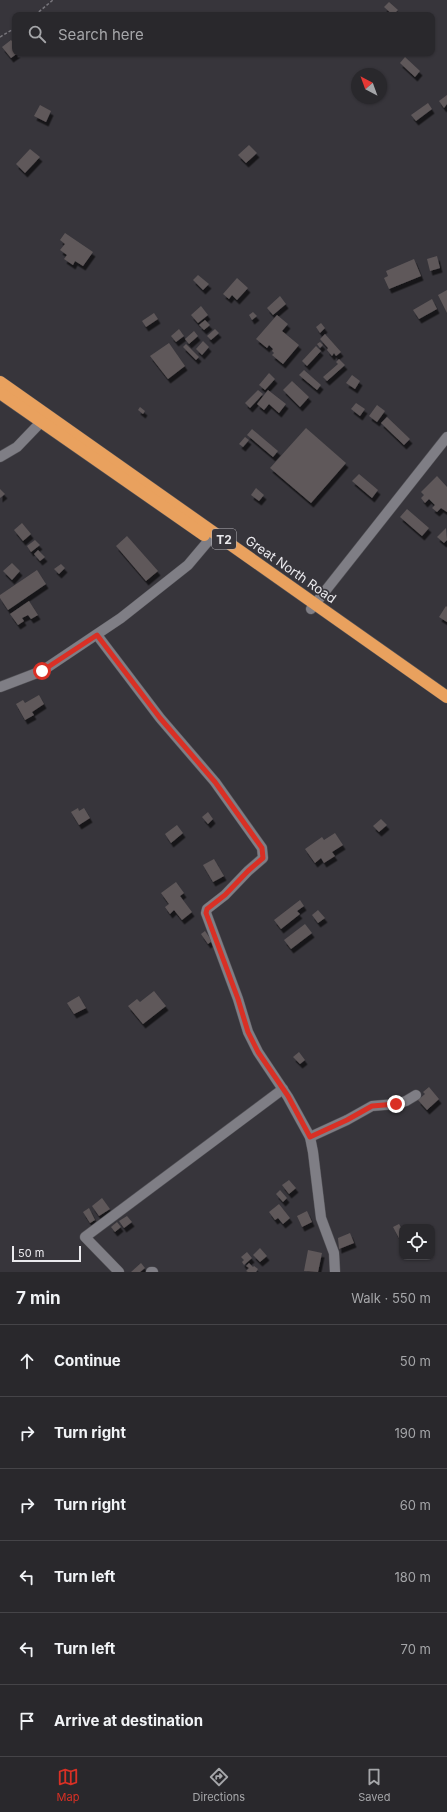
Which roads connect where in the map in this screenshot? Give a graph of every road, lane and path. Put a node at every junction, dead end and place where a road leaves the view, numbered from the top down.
1 (53, 0) edge
2 (39, 12) edge
3 (12, 30) edge
4 (0, 37) edge
5 (0, 382) edge
6 (0, 393) edge
7 (41, 422) junction
8 (447, 438) edge
9 (0, 457) edge
10 (212, 535) junction
11 (314, 606) junction
12 (97, 635) junction
13 (0, 687) edge
14 (447, 697) edge
15 (447, 706) edge
16 (283, 1089) junction
17 (416, 1095) dead end
18 (310, 1137) junction
19 (119, 1272) edge
20 (335, 1272) edge

1 - 2 path
3 - 4 path
5 - 10 highway, Great North Road / T2
6 - 7 highway, Great North Road / T2
7 - 9 street
7 - 10 highway, Great North Road / T2
8 - 11 street
10 - 11 highway, Great North Road / T2
10 - 12 street
11 - 14 highway, Great North Road / T2
11 - 15 highway, Great North Road / T2
12 - 13 street
12 - 16 street
16 - 18 street
16 - 19 street
17 - 18 street
18 - 20 street

